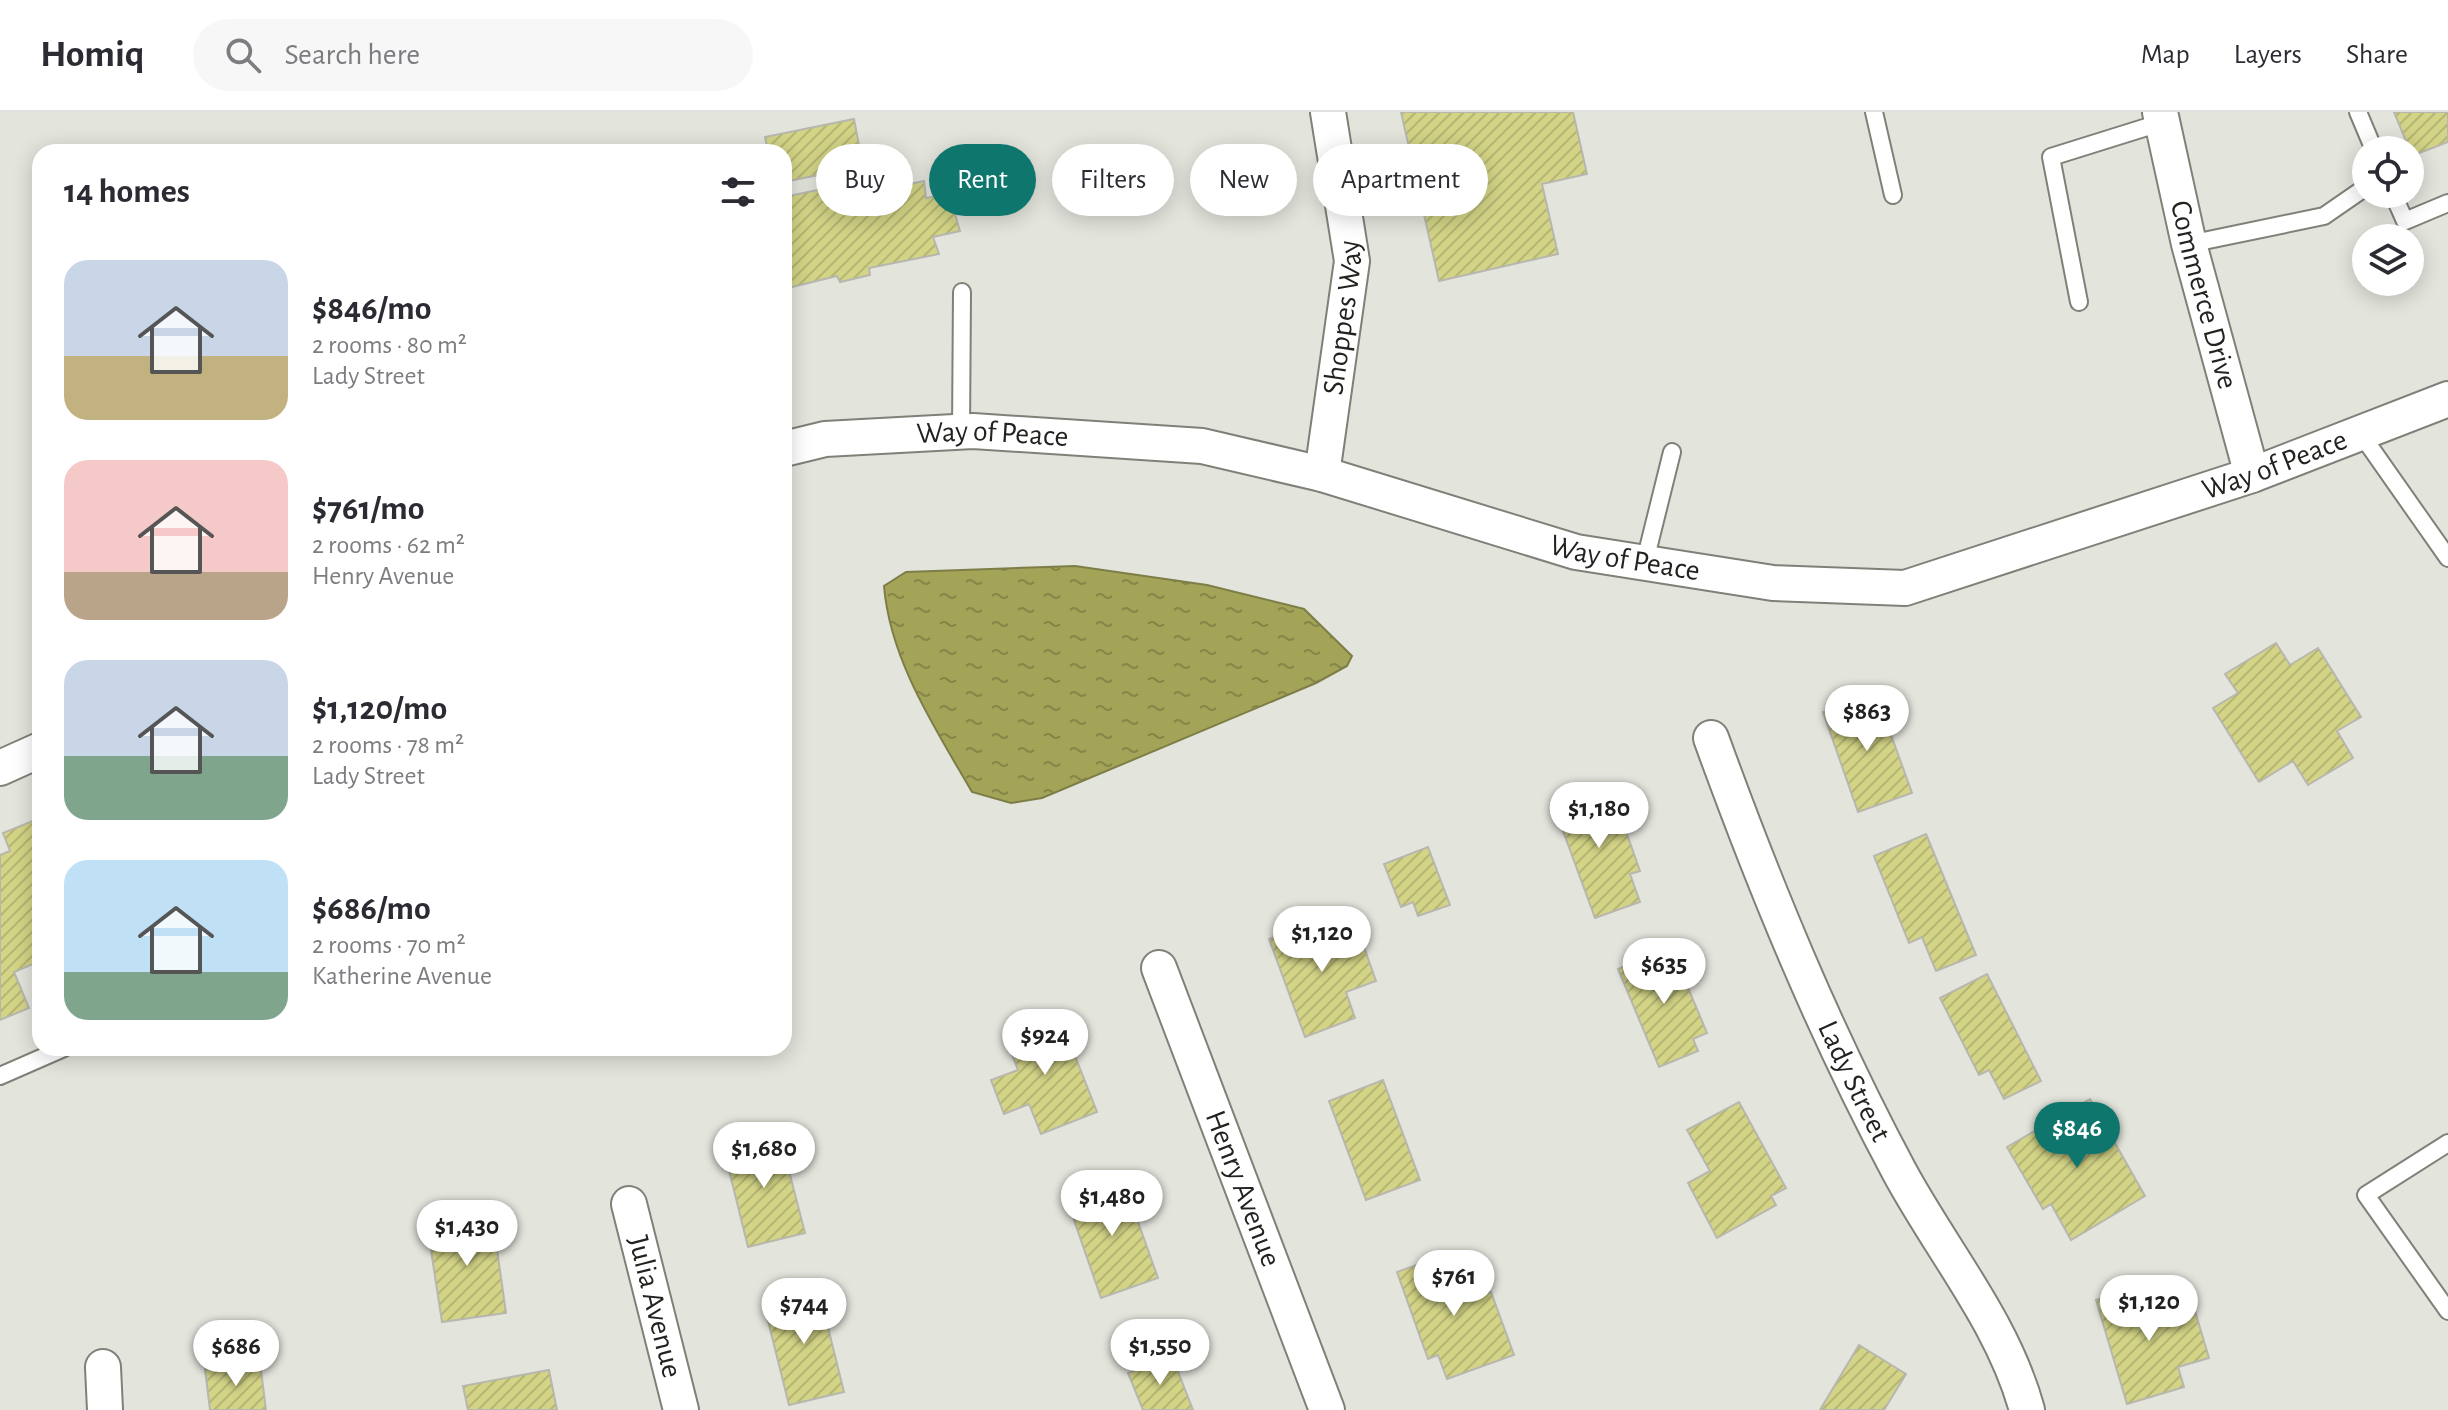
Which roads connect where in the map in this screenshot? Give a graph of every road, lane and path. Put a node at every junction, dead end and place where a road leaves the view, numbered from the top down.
1 (1328, 112) edge
2 (1874, 112) edge
3 (2358, 112) edge
4 (2162, 117) edge
5 (2368, 136) edge
6 (1893, 195) dead end
7 (2352, 197) edge
8 (2448, 203) edge
9 (2399, 208) edge
10 (2189, 244) junction
11 (962, 292) dead end
12 (2079, 302) dead end
13 (2448, 399) edge
14 (961, 432) junction
15 (2361, 434) junction
16 (792, 447) edge
17 (1672, 452) dead end
18 (1322, 474) junction
19 (2252, 475) junction
20 (2448, 558) edge
21 (1644, 565) junction
22 (1711, 738) dead end
23 (32, 754) edge
24 (0, 768) edge
25 (1159, 968) dead end
26 (46, 1056) edge
27 (0, 1076) edge
28 (2448, 1143) edge
29 (629, 1204) dead end
30 (2448, 1311) edge
31 (103, 1367) dead end
32 (105, 1410) edge
33 (681, 1410) edge
34 (1327, 1410) edge
35 (2027, 1410) edge

1 - 18 street, Shoppes Way
2 - 6 lane
3 - 5 lane
4 - 10 street, Commerce Drive
4 - 12 lane
7 - 10 lane
8 - 9 lane
10 - 19 street, Commerce Drive
11 - 14 lane
13 - 15 street, Way of Peace
14 - 16 street, Way of Peace
14 - 18 street, Way of Peace
15 - 19 street, Way of Peace
15 - 20 lane
17 - 21 lane
18 - 21 street, Way of Peace
19 - 21 street, Way of Peace
22 - 35 street, Lady Street
23 - 24 street
25 - 34 street, Henry Avenue
26 - 27 lane
28 - 30 lane
29 - 33 street, Julia Avenue
31 - 32 street

